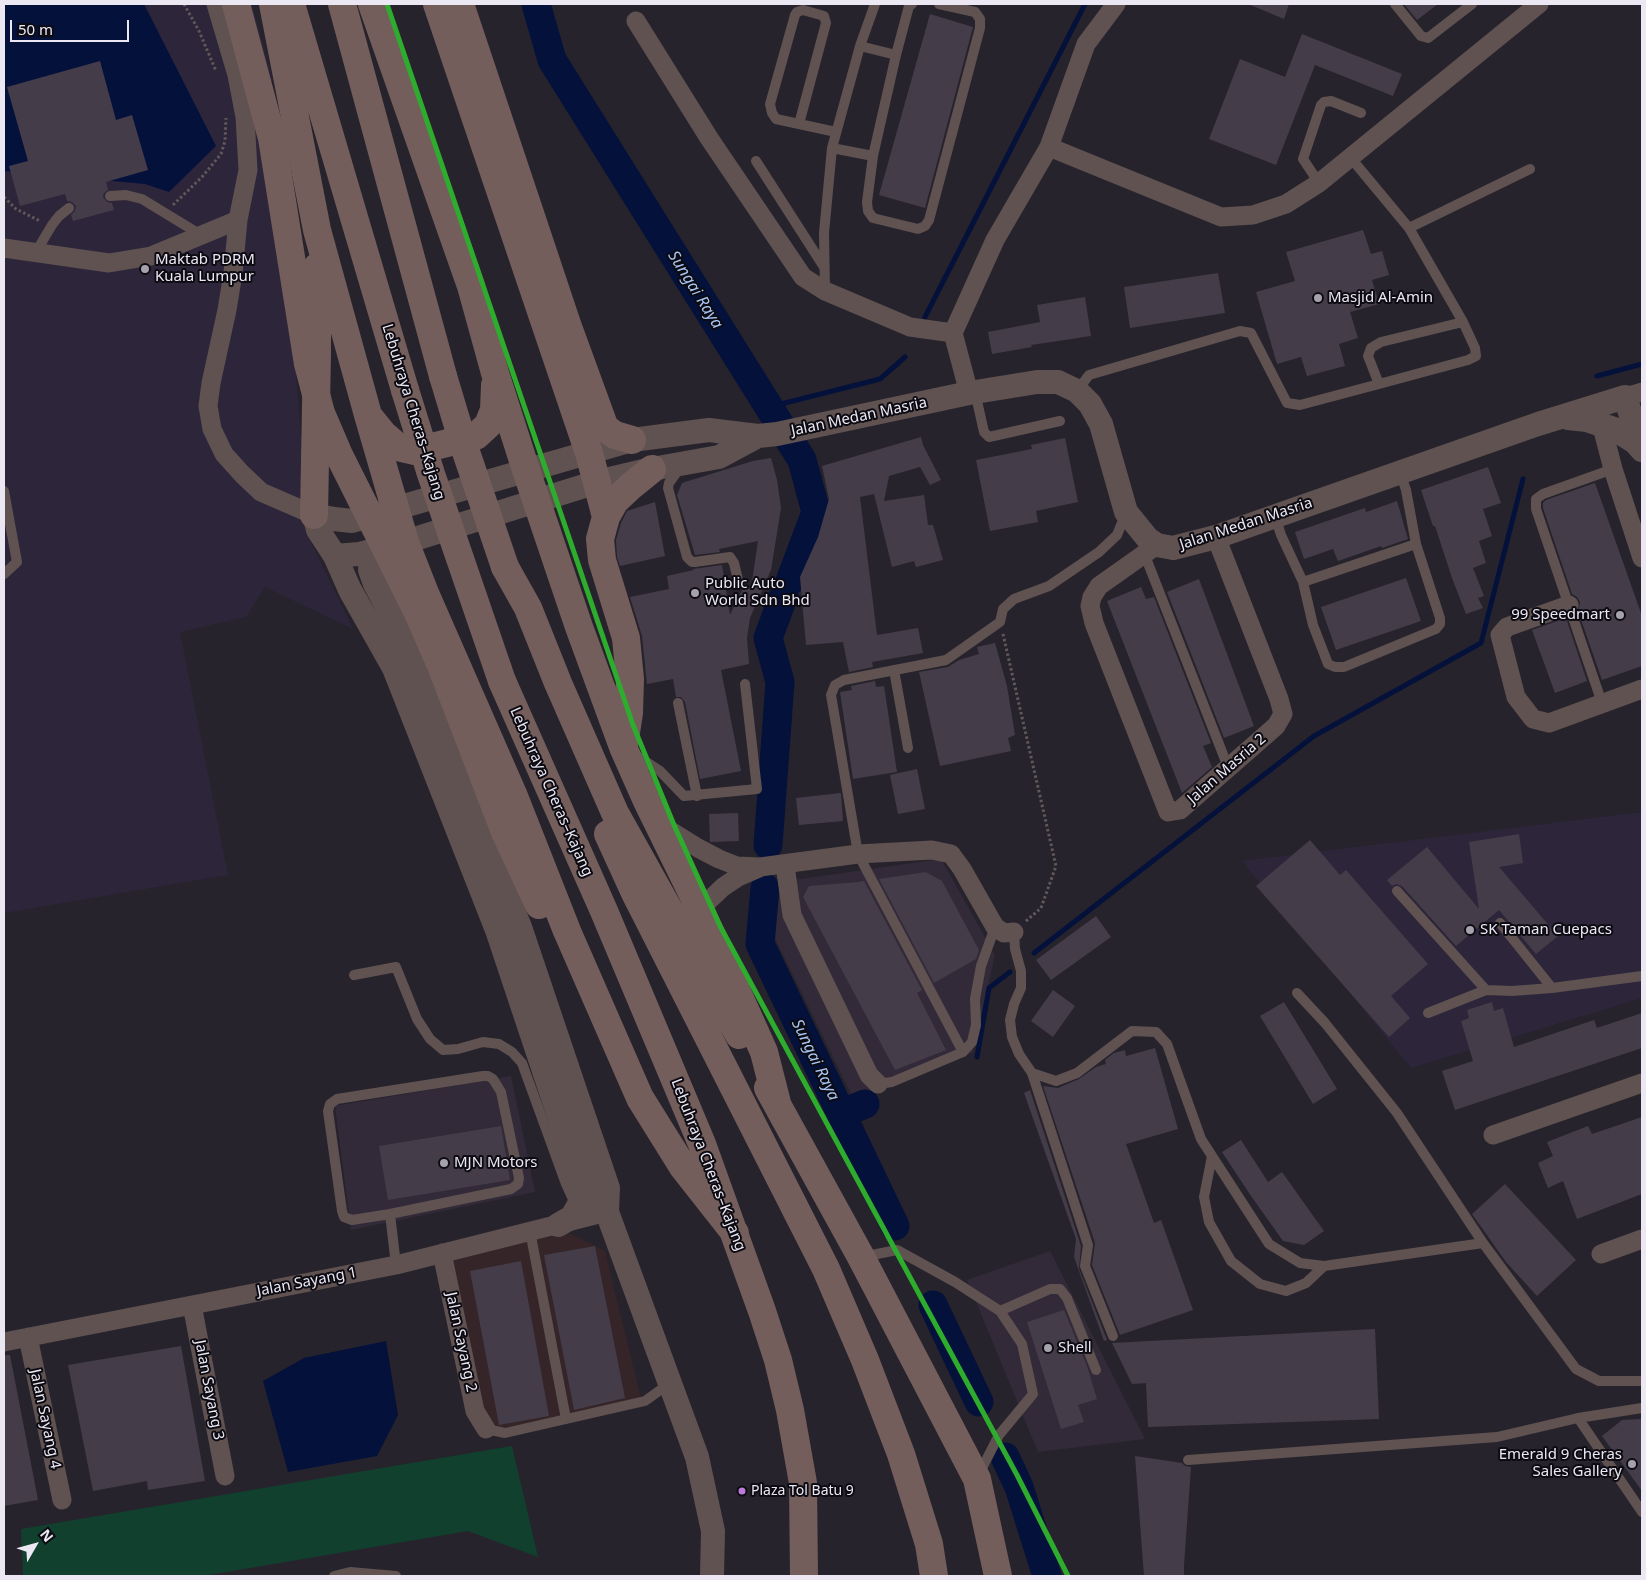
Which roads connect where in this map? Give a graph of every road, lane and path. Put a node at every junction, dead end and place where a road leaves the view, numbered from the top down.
1 (184, 4) edge
2 (216, 4) edge
3 (236, 4) edge
4 (274, 4) edge
5 (291, 4) edge
6 (342, 4) edge
7 (372, 4) edge
8 (437, 4) edge
9 (460, 4) edge
10 (875, 4) edge
11 (912, 4) edge
12 (939, 4) edge
13 (1116, 4) edge
14 (1395, 4) edge
15 (1472, 4) edge
16 (1539, 4) edge
17 (636, 20) dead end
18 (860, 46) junction
19 (896, 56) junction
20 (219, 77) dead end
21 (226, 109) dead end
22 (1361, 113) dead end
23 (799, 124) junction
24 (836, 132) junction
25 (1049, 147) junction
26 (832, 148) junction
27 (873, 156) junction
28 (1350, 157) junction
29 (756, 161) dead end
30 (1530, 169) dead end
31 (1319, 182) junction
32 (110, 196) dead end
33 (4, 197) edge
34 (69, 208) dead end
35 (166, 213) junction
36 (510, 215) junction
37 (238, 220) junction
38 (52, 225) junction
39 (1408, 228) junction
40 (317, 230) junction
41 (201, 235) junction
42 (4, 248) edge
43 (36, 252) junction
44 (825, 267) junction
45 (825, 291) junction
46 (1463, 322) junction
47 (567, 324) junction
48 (953, 333) junction
49 (495, 373) junction
50 (1380, 384) junction
51 (1077, 391) junction
52 (972, 393) junction
53 (1633, 394) edge
54 (368, 415) junction
55 (1559, 418) junction
56 (1060, 422) dead end
57 (1601, 423) junction
58 (767, 435) junction
59 (632, 440) junction
60 (1642, 449) edge
61 (589, 453) junction
62 (683, 463) junction
63 (652, 469) junction
64 (1613, 469) junction
65 (526, 470) junction
66 (1400, 472) junction
67 (597, 482) junction
68 (4, 491) edge
69 (537, 502) junction
70 (396, 509) junction
71 (1126, 512) junction
72 (314, 515) junction
73 (1275, 516) junction
74 (606, 518) junction
75 (1216, 537) junction
76 (405, 542) junction
77 (1416, 544) junction
78 (1150, 549) junction
79 (374, 550) junction
80 (335, 556) junction
81 (1642, 558) edge
82 (504, 568) junction
83 (4, 574) edge
84 (738, 580) dead end
85 (1302, 582) junction
86 (1569, 605) junction
87 (1000, 622) junction
88 (894, 670) junction
89 (745, 684) dead end
90 (1642, 689) edge
91 (678, 703) dead end
92 (1602, 703) junction
93 (623, 747) junction
94 (908, 748) dead end
95 (1228, 767) junction
96 (697, 796) junction
97 (658, 823) junction
98 (858, 854) junction
99 (785, 865) junction
100 (760, 867) junction
101 (1397, 891) dead end
102 (700, 909) junction
103 (1500, 923) dead end
104 (995, 926) junction
105 (1014, 932) junction
106 (354, 975) dead end
107 (1642, 976) edge
108 (588, 979) junction
109 (1552, 988) junction
110 (1486, 990) junction
111 (1297, 993) dead end
112 (1428, 1013) dead end
113 (963, 1052) junction
114 (1032, 1073) junction
115 (1642, 1083) edge
116 (878, 1084) joint
117 (776, 1103) junction
118 (1493, 1135) dead end
119 (1212, 1156) junction
120 (581, 1201) junction
121 (607, 1212) junction
122 (390, 1214) junction
123 (558, 1224) junction
124 (530, 1231) junction
125 (735, 1233) junction
126 (1642, 1239) edge
127 (1482, 1243) junction
128 (442, 1253) junction
129 (1601, 1254) dead end
130 (861, 1257) junction
131 (396, 1265) junction
132 (1324, 1266) junction
133 (192, 1305) junction
134 (1000, 1311) junction
135 (1113, 1336) dead end
136 (28, 1338) junction
137 (4, 1342) edge
138 (1096, 1370) dead end
139 (1642, 1381) edge
140 (670, 1383) junction
141 (1642, 1408) edge
142 (1578, 1418) junction
143 (566, 1419) junction
144 (486, 1429) joint
145 (1188, 1460) dead end
146 (225, 1476) dead end
147 (977, 1479) junction
148 (62, 1500) dead end
149 (1642, 1512) edge
150 (334, 1576) edge
151 (396, 1576) edge
152 (712, 1576) edge
153 (804, 1576) edge
154 (934, 1576) edge
155 (998, 1576) edge

1 - 20 path
2 - 37 street
3 - 108 highway, bridge
4 - 40 highway
5 - 125 highway, Lebuhraya Cheras–Kajang, bridge
6 - 82 highway, bridge
7 - 49 highway
8 - 36 highway
9 - 47 highway
10 - 18 lane
11 - 19 lane
12 - 27 lane
13 - 25 street
14 - 15 lane
16 - 28 street
17 - 45 street
18 - 19 lane
18 - 24 lane
19 - 27 lane
21 - 35 path
22 - 31 lane
23 - 23 lane
23 - 24 lane
24 - 26 lane
25 - 31 street
25 - 48 street
26 - 27 lane
26 - 44 lane
28 - 31 street
28 - 39 lane
29 - 44 lane
30 - 39 lane
32 - 35 lane
33 - 38 path
34 - 38 lane
35 - 41 lane
36 - 47 highway
36 - 61 highway
37 - 41 street
37 - 72 street
38 - 43 lane
39 - 46 lane
40 - 54 highway
40 - 72 highway
41 - 43 street
42 - 43 street
44 - 45 lane
45 - 48 street
46 - 50 lane
46 - 50 lane
47 - 59 highway
48 - 52 street
49 - 54 highway
49 - 65 highway
50 - 51 lane
51 - 52 street, Jalan Medan Masria
51 - 71 street, Jalan Medan Masria
52 - 56 lane
52 - 58 street, Jalan Medan Masria
53 - 55 street, Jalan Medan Masria
53 - 60 street
54 - 70 highway
55 - 57 street
55 - 66 street, Jalan Medan Masria
57 - 60 street
57 - 64 street
58 - 59 street, Jalan Medan Masria
58 - 62 street, Jalan Medan Masria
59 - 61 street, Jalan Medan Masria
61 - 65 street, Jalan Medan Masria
61 - 67 highway
62 - 63 street, Jalan Medan Masria
62 - 84 lane
63 - 67 street, Jalan Medan Masria
63 - 74 highway
64 - 81 street
64 - 86 lane
65 - 69 highway
65 - 70 street, Jalan Medan Masria
66 - 73 street, Jalan Medan Masria
66 - 77 lane
67 - 69 street, Jalan Medan Masria
67 - 74 highway
68 - 83 lane
69 - 76 street, Jalan Medan Masria
69 - 93 highway
70 - 72 street, Jalan Medan Masria
70 - 76 highway
71 - 78 street, Jalan Medan Masria
71 - 87 lane
72 - 80 street
73 - 75 street, Jalan Medan Masria
73 - 85 lane
74 - 93 highway
75 - 78 street, Jalan Medan Masria
75 - 95 street, Jalan Masria 2
76 - 79 street, Jalan Medan Masria
76 - 108 highway
77 - 85 lane
77 - 85 lane
78 - 95 lane
78 - 95 street, Jalan Masria 2
79 - 80 street, Jalan Medan Masria
79 - 121 street
80 - 120 street
82 - 117 highway
82 - 154 highway
86 - 92 lane
86 - 92 street
87 - 88 lane
87 - 105 path
88 - 94 lane
88 - 98 lane
89 - 96 lane
90 - 92 street
91 - 96 lane
93 - 96 lane
93 - 97 highway
97 - 100 street
97 - 102 highway
98 - 99 street
98 - 104 street
98 - 113 lane
99 - 100 street
99 - 116 street
100 - 102 street
101 - 110 lane
102 - 117 highway
103 - 109 lane
104 - 105 street
104 - 113 lane
105 - 114 lane
106 - 120 lane
107 - 109 lane
108 - 125 highway
109 - 110 lane
110 - 112 lane
111 - 127 lane
113 - 116 lane
114 - 119 lane
114 - 135 lane
115 - 118 street
117 - 130 highway
119 - 132 lane
119 - 132 lane
120 - 121 street
120 - 123 street
121 - 123 street, Jalan Sayang 1
121 - 140 street
122 - 122 lane
122 - 131 lane
123 - 124 street, Jalan Sayang 1
124 - 128 street, Jalan Sayang 1
124 - 143 lane
125 - 153 highway, Lebuhraya Cheras–Kajang
126 - 129 street
127 - 132 lane
127 - 139 lane
128 - 131 street, Jalan Sayang 1
128 - 144 street, Jalan Sayang 2
130 - 134 lane
130 - 147 highway
131 - 133 street, Jalan Sayang 1
133 - 136 street, Jalan Sayang 1
133 - 146 street, Jalan Sayang 3
134 - 138 lane
134 - 147 lane
136 - 137 street, Jalan Sayang 1
136 - 148 street, Jalan Sayang 4
140 - 143 lane
140 - 152 street
141 - 142 lane
142 - 145 lane
142 - 149 lane
143 - 144 lane
147 - 155 highway
150 - 151 lane

